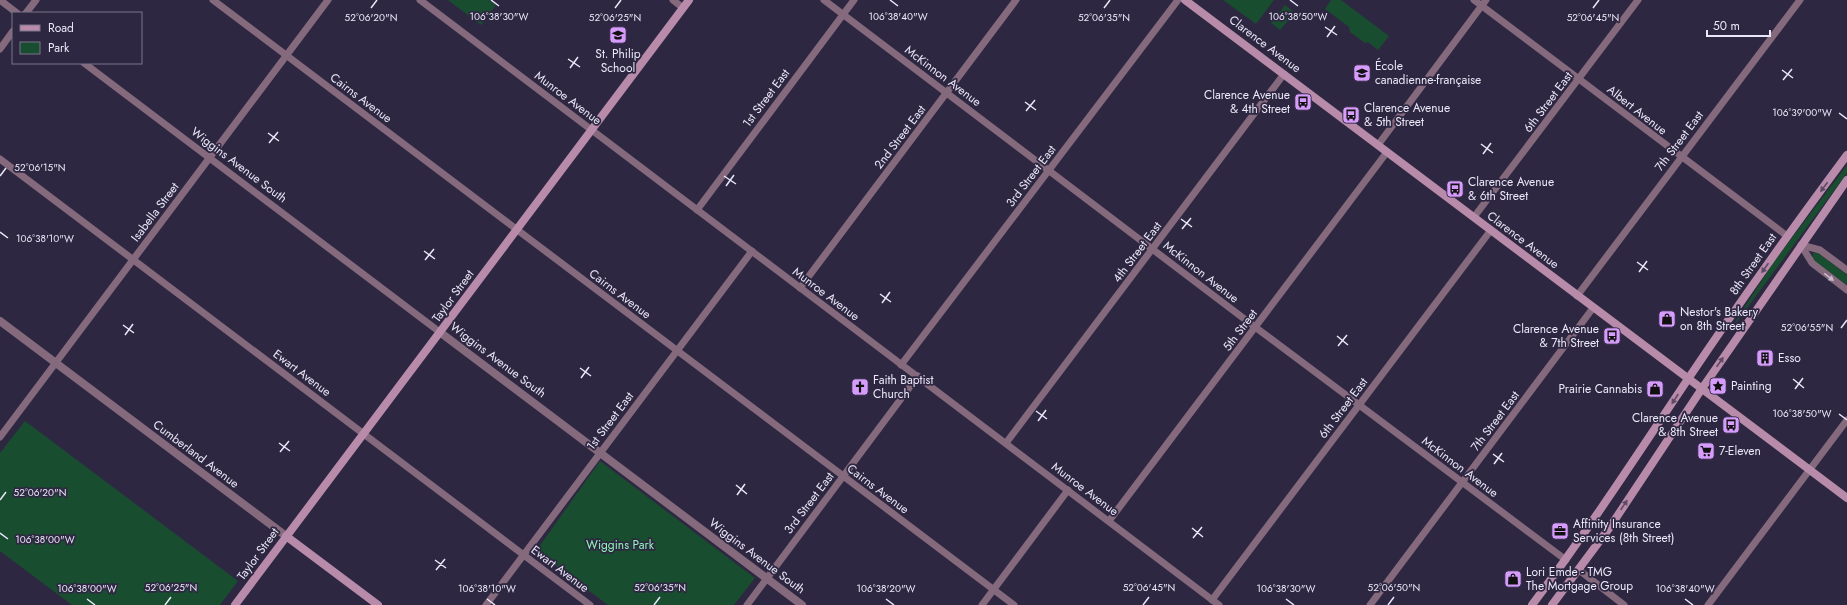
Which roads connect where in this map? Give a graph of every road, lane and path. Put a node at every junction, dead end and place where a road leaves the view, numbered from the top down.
1 (0, 0) edge
2 (36, 0) edge
3 (213, 0) edge
4 (328, 0) edge
5 (420, 0) edge
6 (673, 0) edge
7 (690, 0) edge
8 (824, 0) edge
9 (854, 0) edge
10 (1016, 0) edge
11 (1178, 0) edge
12 (1185, 0) edge
13 (1474, 0) edge
14 (1638, 0) edge
15 (1800, 0) edge
16 (1483, 3) edge
17 (683, 8) junction
18 (16, 12) edge
19 (27, 12) edge
20 (843, 14) junction
21 (12, 32) edge
22 (0, 49) edge
23 (286, 55) junction
24 (85, 64) edge
25 (1284, 74) junction
26 (1579, 79) junction
27 (947, 92) junction
28 (592, 130) junction
29 (1378, 145) junction
30 (1387, 152) junction
31 (1847, 155) edge
32 (210, 157) junction
33 (1680, 157) junction
34 (0, 159) edge
35 (1049, 170) junction
36 (1847, 180) edge
37 (697, 210) junction
38 (1474, 217) junction
39 (517, 230) junction
40 (1491, 230) junction
41 (1787, 236) junction
42 (1801, 245) junction
43 (1154, 249) junction
44 (752, 251) junction
45 (132, 260) junction
46 (1847, 270) edge
47 (800, 288) junction
48 (1847, 290) edge
49 (1577, 296) junction
50 (1592, 308) junction
51 (0, 321) edge
52 (1255, 328) junction
53 (441, 332) junction
54 (677, 351) junction
55 (55, 364) junction
56 (902, 365) junction
57 (918, 376) junction
58 (1688, 379) junction
59 (1701, 390) junction
60 (1359, 405) junction
61 (1847, 420) edge
62 (364, 433) junction
63 (0, 437) edge
64 (1006, 443) junction
65 (600, 452) junction
66 (1809, 471) junction
67 (843, 476) junction
68 (1463, 483) junction
69 (1068, 490) junction
70 (1847, 498) edge
71 (1109, 521) junction
72 (286, 536) junction
73 (524, 555) junction
74 (1566, 560) junction
75 (1579, 570) junction
76 (766, 578) junction
77 (994, 590) junction
78 (1212, 600) junction
79 (235, 605) edge
80 (378, 605) edge
81 (486, 605) edge
82 (590, 605) edge
83 (747, 605) edge
84 (802, 605) edge
85 (982, 605) edge
86 (1014, 605) edge
87 (1219, 605) edge
88 (1370, 605) edge
89 (1532, 605) edge
90 (1552, 605) edge
91 (1624, 605) edge
92 (1708, 605) edge

1 - 18 street
2 - 19 street
3 - 23 street, Cairns Avenue
4 - 23 street, Isabella Street
5 - 28 street, Munroe Avenue
6 - 17 street
7 - 17 main road, Taylor Street
8 - 20 street, McKinnon Avenue
9 - 20 street, 1st Street East
10 - 27 street, 2nd Street East
11 - 35 street, 3rd Street East
12 - 25 main road, Clarence Avenue
13 - 16 street, Albert Avenue
14 - 26 street, 6th Street East
15 - 33 street, 7th Street East
16 - 26 street, Albert Avenue
16 - 29 street
17 - 28 main road, Taylor Street
20 - 27 street, McKinnon Avenue
20 - 37 street, 1st Street East
21 - 22 street
23 - 32 street, Isabella Street
23 - 39 street, Cairns Avenue
24 - 32 street, Wiggins Avenue South
25 - 29 main road, Clarence Avenue
25 - 43 street, 4th Street East
26 - 33 street, Albert Avenue
26 - 38 street, 6th Street East
27 - 35 street, McKinnon Avenue
27 - 47 street, 2nd Street East
28 - 37 street, Munroe Avenue
28 - 39 main road, Taylor Street
29 - 30 main road, Clarence Avenue
30 - 38 main road, Clarence Avenue
30 - 52 street, 5th Street
31 -> 41 main road, 8th Street East
32 - 45 street, Isabella Street
32 - 53 street, Wiggins Avenue South
33 - 41 street, Albert Avenue
33 - 49 street, 7th Street East
34 - 45 street, Ewart Avenue
35 - 43 street, McKinnon Avenue
35 - 56 street, 3rd Street East
36 - 42 main road
37 - 44 street, Munroe Avenue
38 - 40 main road, Clarence Avenue
39 - 53 main road, Taylor Street
39 - 54 street, Cairns Avenue
40 - 49 main road, Clarence Avenue
40 - 60 street, 6th Street East
41 -> 58 main road, 8th Street East
42 - 46 street
42 -> 48 street
59 -> 42 main road
43 - 52 street, McKinnon Avenue
43 - 64 street, 4th Street East
44 - 47 street, Munroe Avenue
44 - 54 street, 1st Street East
45 - 55 street, Isabella Street
45 - 62 street, Ewart Avenue
47 - 56 street, Munroe Avenue
49 - 50 main road, Clarence Avenue
50 - 58 main road, Clarence Avenue
50 - 68 street, 7th Street East
51 - 55 street, Cumberland Avenue
52 - 60 street, McKinnon Avenue
52 - 71 street, 5th Street
53 - 62 main road, Taylor Street
53 - 65 street, Wiggins Avenue South
54 - 65 street, 1st Street East
54 - 67 street, Cairns Avenue
55 - 63 street, Isabella Street
55 - 72 street, Cumberland Avenue
56 - 57 street, Munroe Avenue
57 - 64 street, Munroe Avenue
57 - 67 street, 3rd Street East
58 - 59 main road, Clarence Avenue
58 -> 74 main road, 8th Street East
59 - 66 main road, Clarence Avenue
75 -> 59 main road
60 - 68 street, McKinnon Avenue
60 - 78 street, 6th Street East
61 - 66 street
62 - 72 main road, Taylor Street
62 - 73 street, Ewart Avenue
64 - 69 street, Munroe Avenue
65 - 73 street, 1st Street East
65 - 76 street, Wiggins Avenue South
66 - 70 main road, Clarence Avenue
66 - 92 street
67 - 76 street, 3rd Street East
67 - 77 street, Cairns Avenue
68 - 74 street, McKinnon Avenue
68 - 88 street, 7th Street East
69 - 71 street, Munroe Avenue
69 - 77 street
71 - 78 street, Munroe Avenue
72 - 79 main road, Taylor Street
72 - 80 main road, Cumberland Avenue
73 - 81 street, 1st Street East
73 - 82 street, Ewart Avenue
74 - 89 main road, 8th Street East
75 - 90 main road
75 - 91 street
76 - 83 street, 3rd Street East
76 - 84 street, Wiggins Avenue South
77 - 85 street
77 - 86 street, Cairns Avenue
78 - 87 street, Munroe Avenue

